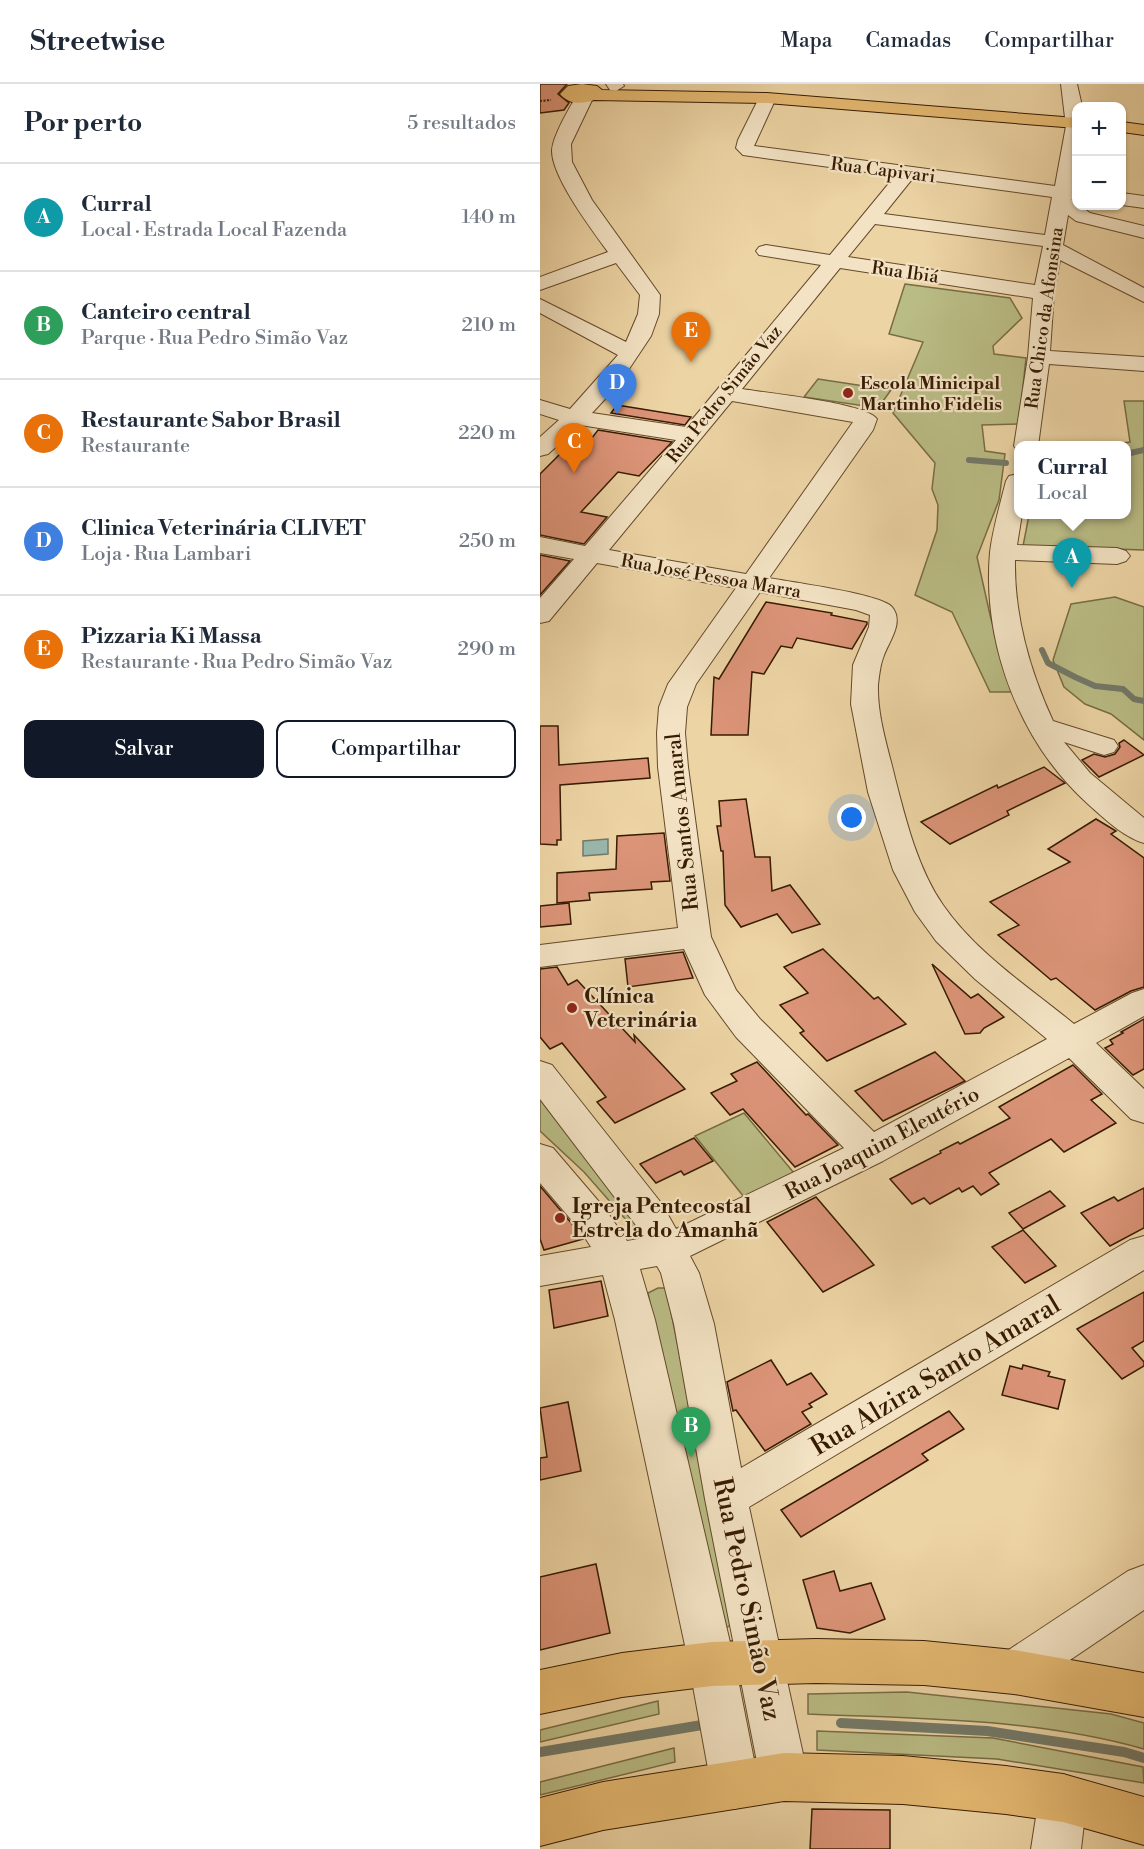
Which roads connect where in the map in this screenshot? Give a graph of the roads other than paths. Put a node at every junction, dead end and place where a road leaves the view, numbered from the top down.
1 (1067, 84) edge
2 (621, 85) edge
3 (769, 91) edge
4 (585, 94) junction
5 (548, 97) dead end
6 (1072, 106) edge
7 (1072, 123) edge
8 (1126, 128) edge
9 (1144, 130) edge
10 (1072, 152) edge
11 (908, 172) junction
12 (1066, 196) edge
13 (1126, 200) edge
14 (1144, 202) edge
15 (870, 218) junction
16 (1144, 232) edge
17 (1054, 245) junction
18 (766, 251) dead end
19 (621, 254) junction
20 (832, 262) junction
21 (540, 284) edge
22 (1044, 292) junction
23 (1144, 296) edge
24 (540, 305) edge
25 (630, 353) junction
26 (1039, 357) junction
27 (1144, 364) edge
28 (726, 393) junction
29 (540, 407) edge
30 (576, 418) junction
31 (692, 435) junction
32 (1027, 441) edge
33 (540, 449) edge
34 (1014, 500) edge
35 (540, 545) edge
36 (1003, 552) junction
37 (591, 554) junction
38 (1117, 556) dead end
39 (751, 584) junction
40 (540, 615) edge
41 (1046, 735) junction
42 (1104, 746) dead end
43 (1144, 833) edge
44 (695, 937) junction
45 (540, 956) edge
46 (1144, 1001) edge
47 (1072, 1041) junction
48 (540, 1074) edge
49 (1144, 1110) edge
50 (870, 1151) junction
51 (540, 1158) edge
52 (668, 1249) junction
53 (1144, 1251) edge
54 (617, 1256) junction
55 (540, 1271) edge
56 (726, 1499) junction
57 (1144, 1585) edge
58 (760, 1662) junction
59 (712, 1664) junction
60 (1014, 1672) junction
61 (540, 1692) edge
62 (1144, 1695) edge
63 (784, 1777) junction
64 (735, 1785) junction
65 (1064, 1798) junction
66 (1144, 1821) edge
67 (540, 1822) edge
68 (1056, 1849) edge

1 - 6 street, Rua Chico da Afonsina
2 - 4 main road
3 - 4 main road
3 - 7 main road
3 - 11 street, Rua Capivari
4 - 5 main road
4 - 19 street
8 - 9 main road
10 - 12 street, Rua Chico da Afonsina
11 - 12 street, Rua Capivari
11 - 15 street, Rua Pedro Simão Vaz
12 - 16 street
12 - 17 street, Rua Chico da Afonsina
13 - 14 street
15 - 17 street
15 - 20 street, Rua Pedro Simão Vaz
17 - 22 street, Rua Chico da Afonsina
17 - 23 street
18 - 20 street, Rua Ibiá
19 - 21 street
19 - 25 street
20 - 22 street, Rua Ibiá
20 - 28 street, Rua Pedro Simão Vaz
22 - 26 street, Rua Chico da Afonsina
24 - 25 street
25 - 30 street
26 - 27 street
26 - 32 street, Rua Chico da Afonsina
28 - 31 street, Rua Pedro Simão Vaz
28 - 39 street, Rua Santos Amaral
29 - 30 street
30 - 31 street
30 - 33 street
31 - 37 street, Rua Pedro Simão Vaz
34 - 36 street
35 - 37 street, Rua José Pessoa Marra
36 - 38 street
36 - 41 street
37 - 39 street, Rua José Pessoa Marra
37 - 40 street, Rua Pedro Simão Vaz
39 - 44 street, Rua Santos Amaral
39 - 47 street, Rua José Pessoa Marra
41 - 42 street
41 - 43 street
44 - 45 street
44 - 50 street, Rua Santos Amaral
46 - 47 street, Rua Joaquim Eleutério
47 - 49 street
47 - 50 street, Rua Joaquim Eleutério
48 - 52 street, Rua Pedro Simão Vaz
50 - 52 street, Rua Joaquim Eleutério
51 - 54 street
52 - 54 street, Rua Joaquim Eleutério
52 - 56 street, Rua Pedro Simão Vaz
53 - 56 street, Rua Alzira Santo Amaral
54 - 55 street, Rua Joaquim Eleutério
54 - 59 street
56 - 58 street, Rua Pedro Simão Vaz
57 - 60 street
58 - 59 main road
58 - 60 main road
58 - 63 street, Rua Pedro Simão Vaz
59 - 61 main road
59 - 64 street
60 - 62 main road
63 - 64 main road
63 - 65 main road
64 - 67 main road
65 - 66 main road
65 - 68 street

